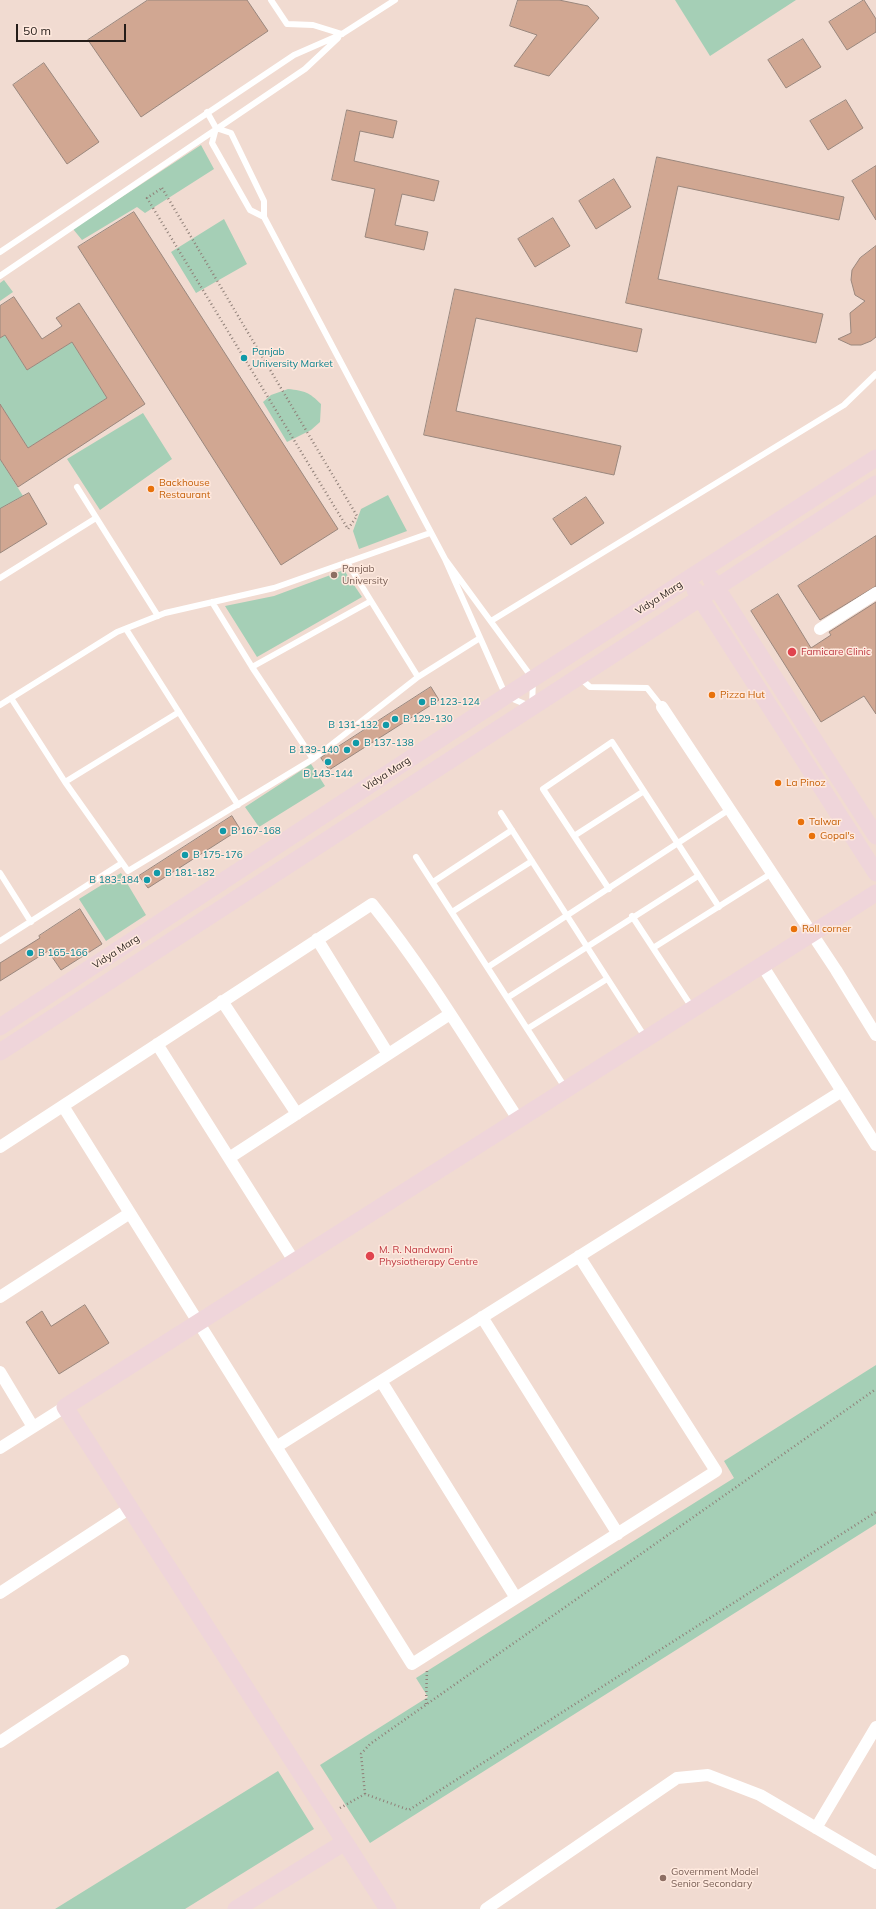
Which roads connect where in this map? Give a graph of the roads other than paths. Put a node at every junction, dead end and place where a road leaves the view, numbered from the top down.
1 (271, 0) edge
2 (395, 0) edge
3 (342, 34) junction
4 (207, 112) junction
5 (216, 128) junction
6 (264, 217) junction
7 (0, 252) edge
8 (0, 276) edge
9 (876, 374) edge
10 (876, 458) edge
11 (876, 484) edge
12 (77, 488) dead end
13 (96, 518) junction
14 (430, 533) junction
15 (444, 559) junction
16 (347, 562) junction
17 (704, 569) junction
18 (0, 578) edge
19 (688, 579) junction
20 (716, 588) junction
21 (876, 594) edge
22 (700, 598) junction
23 (371, 601) junction
24 (212, 602) junction
25 (158, 616) junction
26 (490, 621) junction
27 (126, 629) junction
28 (820, 629) dead end
29 (480, 638) junction
30 (252, 667) junction
31 (418, 677) junction
32 (578, 677) junction
33 (533, 679) junction
34 (506, 696) junction
35 (11, 698) junction
36 (0, 705) edge
37 (532, 707) junction
38 (662, 707) joint
39 (179, 712) junction
40 (313, 758) junction
41 (65, 782) junction
42 (644, 791) junction
43 (238, 805) junction
44 (730, 809) junction
45 (501, 813) dead end
46 (512, 830) junction
47 (574, 836) junction
48 (876, 836) edge
49 (678, 844) junction
50 (416, 857) dead end
51 (532, 861) junction
52 (122, 863) junction
53 (0, 873) edge
54 (772, 873) junction
55 (876, 874) edge
56 (698, 876) junction
57 (433, 882) junction
58 (609, 889) junction
59 (876, 893) edge
60 (719, 907) junction
61 (452, 912) junction
62 (566, 916) junction
63 (632, 916) junction
64 (31, 922) junction
65 (812, 933) junction
66 (317, 939) junction
67 (0, 941) edge
68 (586, 946) junction
69 (653, 948) junction
70 (762, 965) junction
71 (488, 967) junction
72 (607, 978) junction
73 (507, 998) junction
74 (222, 1001) junction
75 (693, 1009) junction
76 (450, 1014) junction
77 (0, 1027) edge
78 (527, 1029) junction
79 (876, 1035) edge
80 (646, 1039) junction
81 (157, 1044) junction
82 (0, 1052) edge
83 (388, 1054) junction
84 (566, 1089) junction
85 (842, 1091) junction
86 (63, 1106) junction
87 (297, 1114) junction
88 (518, 1120) junction
89 (876, 1145) edge
90 (0, 1147) edge
91 (229, 1158) junction
92 (130, 1213) junction
93 (579, 1256) junction
94 (294, 1261) junction
95 (0, 1297) edge
96 (482, 1317) junction
97 (198, 1322) junction
98 (0, 1372) edge
99 (380, 1381) junction
100 (65, 1406) junction
101 (33, 1427) junction
102 (276, 1447) junction
103 (0, 1448) edge
104 (130, 1508) junction
105 (618, 1534) junction
106 (0, 1593) edge
107 (516, 1598) junction
108 (123, 1661) dead end
109 (876, 1727) edge
110 (0, 1742) edge
111 (816, 1828) junction
112 (345, 1842) junction
113 (876, 1863) edge
114 (236, 1909) edge
115 (388, 1909) edge
116 (486, 1909) edge

1 - 3 lane
2 - 3 lane
3 - 4 lane
3 - 5 lane
4 - 5 lane
4 - 7 lane
5 - 6 lane
5 - 6 lane
5 - 8 lane
6 - 14 lane
9 - 26 lane
10 - 17 street, Vidya Marg
11 - 20 street, Vidya Marg
12 - 13 lane
13 - 18 lane
13 - 25 lane
14 - 15 lane
14 - 16 lane
15 - 26 lane
15 - 29 lane
16 - 23 lane
16 - 24 lane
17 - 19 street, Vidya Marg
17 - 20 street
19 - 22 street
19 - 33 street, Vidya Marg
20 - 22 street, Vidya Marg
20 - 48 street
21 - 28 street
22 - 32 street, Vidya Marg
22 - 55 street
23 - 30 lane
23 - 31 lane
24 - 25 lane
24 - 30 lane
25 - 27 lane
26 - 33 lane
27 - 35 lane
27 - 39 lane
29 - 31 lane
29 - 34 lane
30 - 40 lane
31 - 40 lane
32 - 37 street, Vidya Marg
32 - 38 lane
33 - 34 street, Vidya Marg
33 - 37 lane
34 - 37 lane
34 - 77 street, Vidya Marg
35 - 36 lane
35 - 41 lane
37 - 82 street, Vidya Marg
38 - 44 street
39 - 41 lane
39 - 43 lane
40 - 43 lane
41 - 52 lane
42 - 47 lane
42 - 47 lane
42 - 49 lane
43 - 52 lane
44 - 49 lane
44 - 54 street
45 - 46 lane
46 - 51 lane
46 - 57 lane
47 - 58 lane
49 - 56 lane
49 - 58 lane
50 - 57 lane
51 - 61 lane
51 - 62 lane
52 - 64 lane
53 - 64 lane
54 - 60 lane
54 - 65 street
56 - 60 lane
56 - 63 lane
57 - 61 lane
58 - 62 lane
59 - 65 street
60 - 69 lane
61 - 71 lane
62 - 68 lane
62 - 71 lane
63 - 68 lane
63 - 69 lane
64 - 67 lane
65 - 70 street
65 - 79 street
66 - 74 street
66 - 76 street
66 - 83 street
68 - 72 lane
68 - 73 lane
69 - 75 lane
70 - 75 street
70 - 85 street
71 - 73 lane
72 - 78 lane
72 - 80 lane
73 - 78 lane
74 - 81 street
74 - 87 street
75 - 80 street
76 - 83 street
76 - 88 street
78 - 84 lane
80 - 84 street
81 - 86 street
81 - 91 street
83 - 87 street
84 - 88 street
85 - 89 street
85 - 93 street
86 - 90 street
86 - 92 street
87 - 91 street
88 - 94 street
91 - 94 street
92 - 95 street
92 - 97 street
93 - 96 street
93 - 105 street
94 - 97 street
96 - 99 street
96 - 105 street
97 - 100 street
97 - 102 street
98 - 101 street
99 - 102 street
99 - 107 street
100 - 101 street
100 - 104 street
101 - 103 street
102 - 107 street
104 - 106 street
104 - 112 street
105 - 107 street
108 - 110 street
109 - 111 street
111 - 113 street
111 - 116 street
112 - 114 street
112 - 115 street

